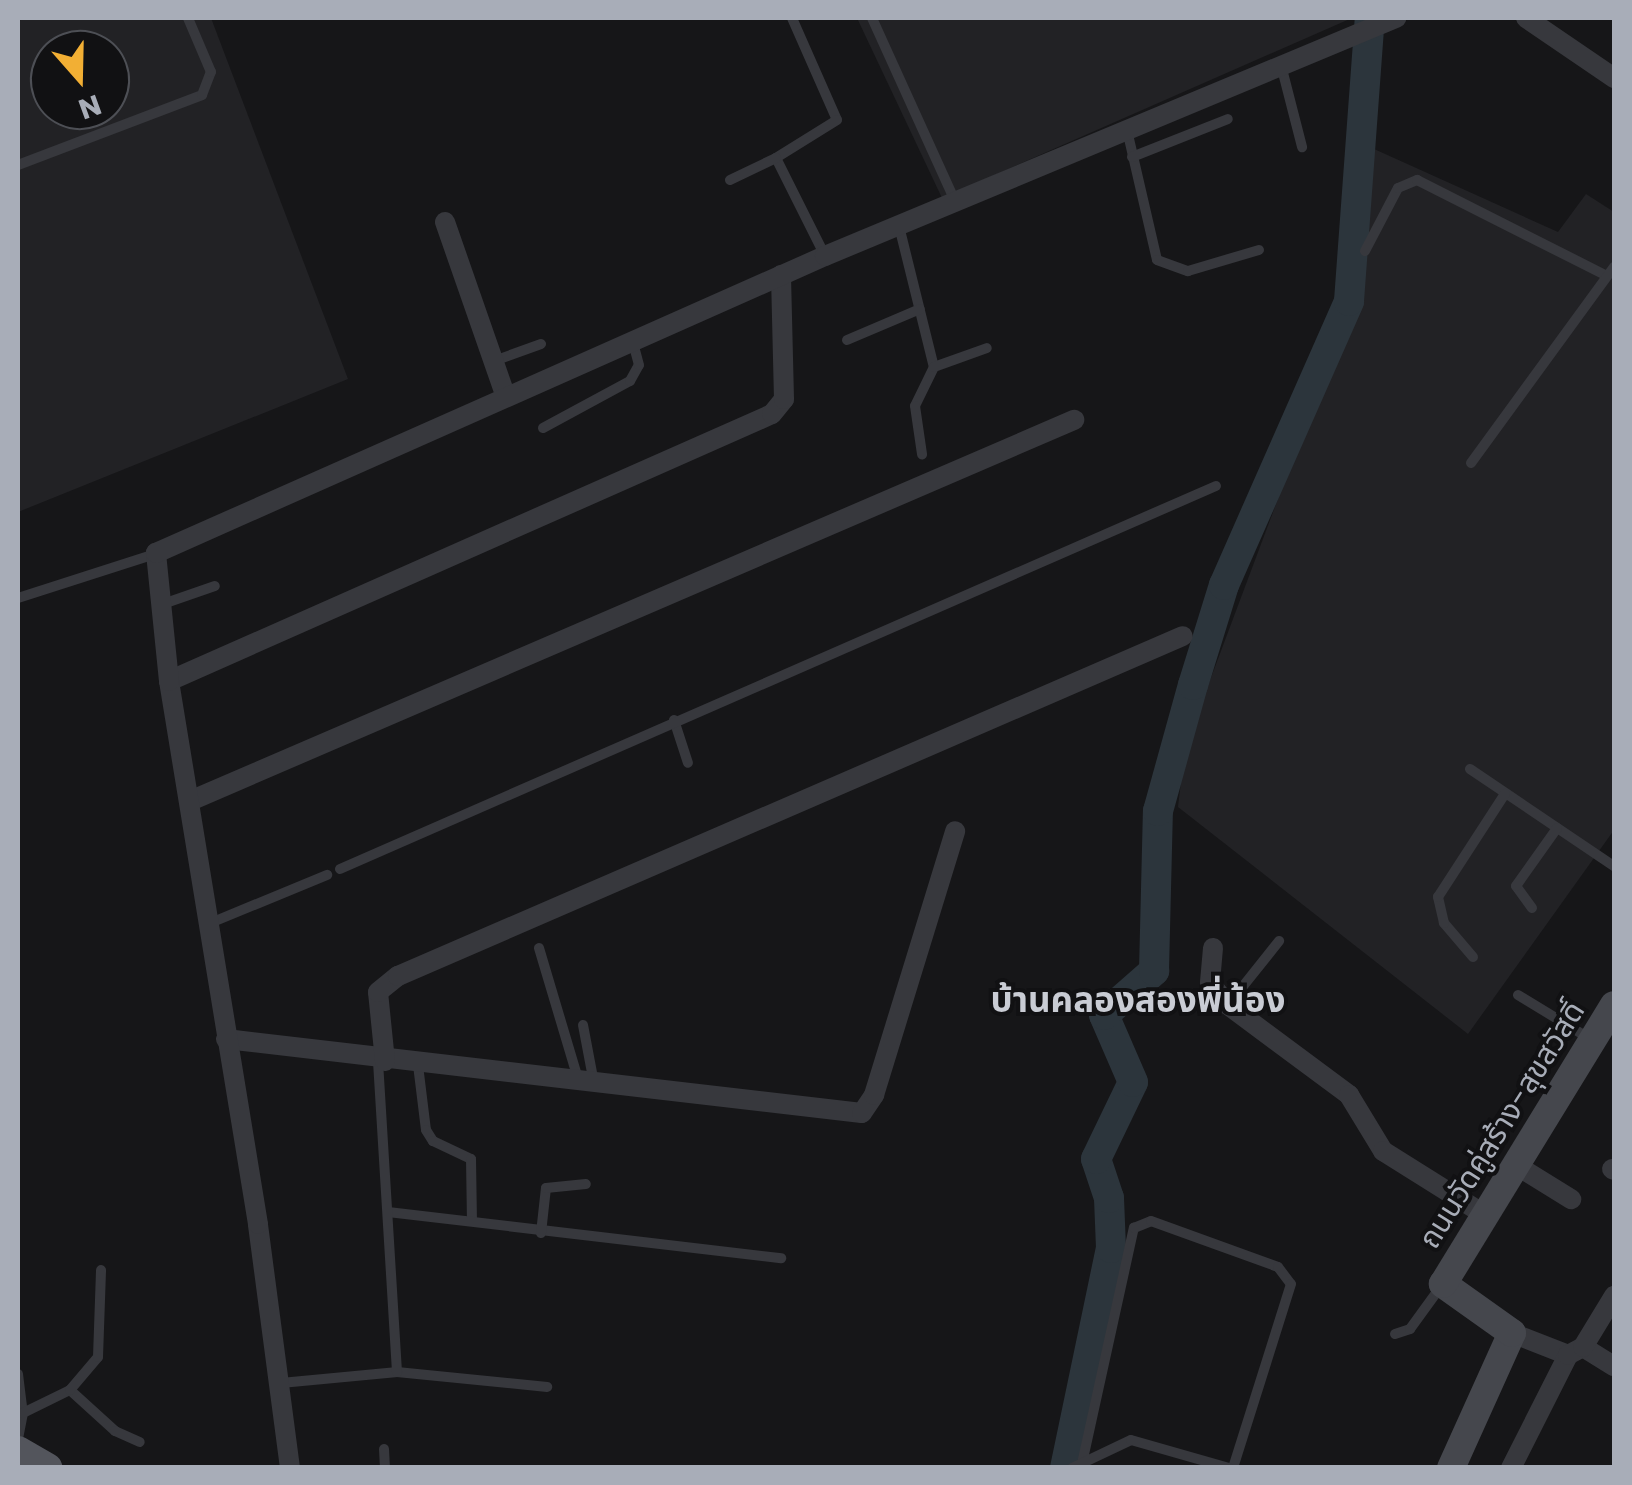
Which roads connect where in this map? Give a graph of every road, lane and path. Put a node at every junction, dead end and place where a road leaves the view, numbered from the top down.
1 (188, 18) edge
2 (792, 18) edge
3 (872, 18) edge
4 (1526, 18) edge
5 (1389, 20) edge
6 (1281, 64) junction
7 (1614, 78) edge
8 (1228, 119) dead end
9 (1127, 129) junction
10 (1302, 147) dead end
11 (1132, 157) junction
12 (776, 158) junction
13 (18, 165) edge
14 (730, 180) dead end
15 (955, 201) junction
16 (445, 222) dead end
17 (899, 225) junction
18 (1259, 250) dead end
19 (1365, 251) dead end
20 (825, 256) junction
21 (1614, 267) edge
22 (1604, 275) junction
23 (781, 276) junction
24 (920, 309) junction
25 (848, 340) dead end
26 (632, 341) junction
27 (541, 344) dead end
28 (986, 348) dead end
29 (494, 361) junction
30 (934, 367) junction
31 (506, 397) junction
32 (1074, 420) dead end
33 (543, 428) dead end
34 (922, 454) dead end
35 (1470, 463) dead end
36 (1216, 486) dead end
37 (156, 554) junction
38 (215, 586) dead end
39 (18, 598) edge
40 (159, 605) junction
41 (1183, 636) dead end
42 (169, 681) junction
43 (674, 720) junction
44 (688, 763) dead end
45 (1470, 769) dead end
46 (1505, 794) junction
47 (190, 802) junction
48 (1556, 828) junction
49 (955, 831) dead end
50 (1614, 866) edge
51 (340, 869) dead end
52 (327, 875) dead end
53 (1532, 908) dead end
54 (208, 924) junction
55 (1279, 941) dead end
56 (538, 948) dead end
57 (1212, 948) dead end
58 (1473, 957) dead end
59 (1518, 995) dead end
60 (1228, 1005) junction
61 (1614, 1005) edge
62 (584, 1025) dead end
63 (226, 1039) junction
64 (1592, 1040) junction
65 (381, 1061) junction
66 (418, 1064) junction
67 (587, 1083) junction
68 (1516, 1166) junction
69 (586, 1184) dead end
70 (1571, 1199) dead end
71 (388, 1212) junction
72 (1485, 1215) junction
73 (472, 1221) junction
74 (541, 1233) junction
75 (780, 1258) dead end
76 (100, 1270) dead end
77 (1443, 1284) junction
78 (1614, 1296) edge
79 (1512, 1333) junction
80 (1395, 1334) dead end
81 (1576, 1351) junction
82 (1614, 1366) edge
83 (398, 1372) junction
84 (18, 1374) edge
85 (280, 1383) junction
86 (548, 1387) dead end
87 (70, 1390) junction
88 (23, 1413) junction
89 (18, 1438) edge
90 (140, 1442) dead end
91 (384, 1449) dead end
92 (18, 1452) edge
93 (1083, 1459) junction
94 (47, 1468) edge
95 (290, 1468) edge
96 (385, 1468) edge
97 (1072, 1468) edge
98 (1231, 1468) edge
99 (1452, 1468) edge
100 (1511, 1468) edge

1 - 13 lane
2 - 12 lane
3 - 15 lane
4 - 7 street
5 - 6 street
6 - 9 street
6 - 10 lane
8 - 11 lane
9 - 11 lane
9 - 15 street
11 - 18 lane
12 - 14 lane
12 - 20 lane
15 - 17 street
16 - 29 street
17 - 20 street
17 - 24 lane
19 - 22 lane
20 - 23 street
21 - 22 lane
22 - 35 lane
23 - 26 street
23 - 42 street
24 - 25 lane
24 - 30 lane
26 - 31 street
26 - 33 lane
27 - 29 lane
28 - 30 lane
29 - 31 street
30 - 34 lane
31 - 37 street
32 - 47 street
36 - 43 lane
37 - 39 lane
37 - 40 street
38 - 40 lane
40 - 42 street
41 - 65 street
42 - 47 street
43 - 44 lane
43 - 51 lane
45 - 46 lane
46 - 48 lane
46 - 58 lane
47 - 54 street
48 - 50 lane
48 - 53 lane
49 - 67 street
52 - 54 lane
54 - 63 street
55 - 60 lane
56 - 67 lane
57 - 60 street
59 - 64 lane
60 - 72 street
61 - 64 street, ถนนวัดคู่สร้าง-สุขสวัสดิ์
62 - 67 lane
63 - 65 street
63 - 85 street
64 - 68 street, ถนนวัดคู่สร้าง-สุขสวัสดิ์
65 - 66 street
65 - 71 lane
66 - 67 street
66 - 73 lane
68 - 70 street
68 - 72 street, ถนนวัดคู่สร้าง-สุขสวัสดิ์
69 - 74 lane
71 - 73 lane
71 - 83 lane
72 - 77 street, ถนนวัดคู่สร้าง-สุขสวัสดิ์
73 - 74 lane
74 - 75 lane
76 - 87 lane
77 - 79 street, ถนนวัดคู่สร้าง-สุขสวัสดิ์
77 - 80 lane
78 - 81 street
79 - 81 street
79 - 99 street
81 - 82 street
81 - 100 street
83 - 85 lane
83 - 86 lane
84 - 88 lane
85 - 95 street
87 - 88 lane
87 - 90 lane
88 - 89 lane
91 - 96 lane
92 - 94 main road
93 - 97 lane
93 - 98 lane
93 - 98 lane

